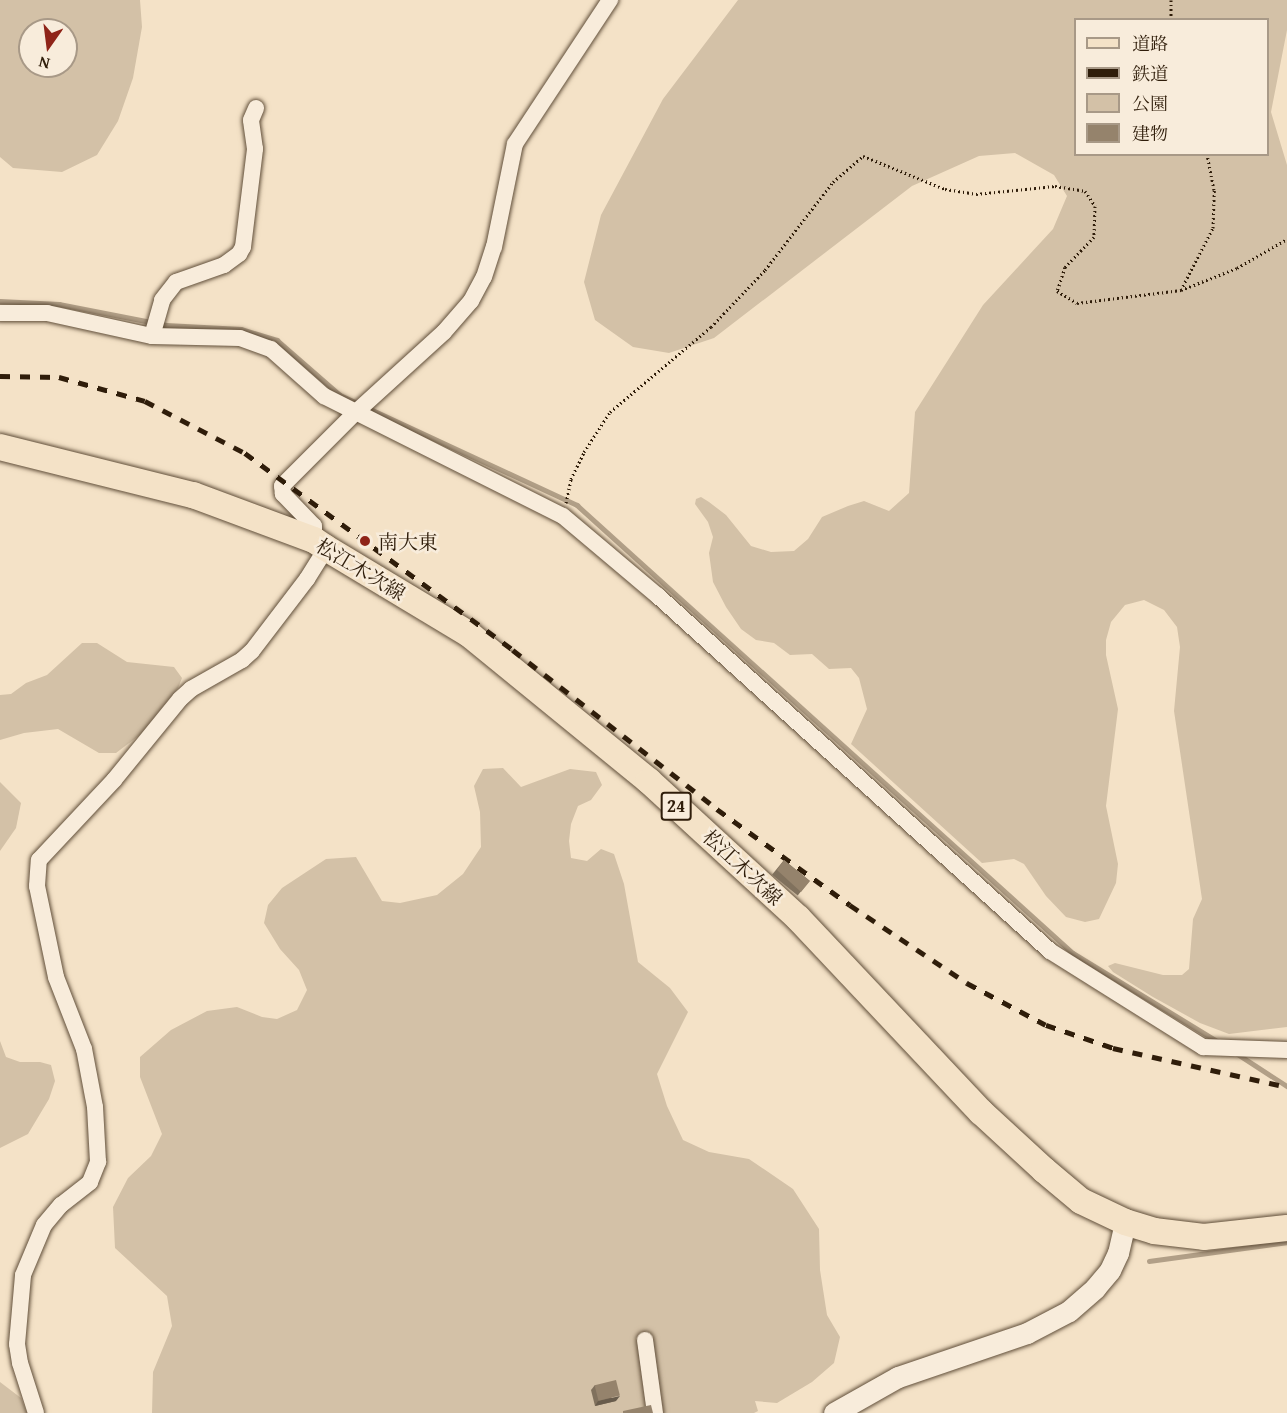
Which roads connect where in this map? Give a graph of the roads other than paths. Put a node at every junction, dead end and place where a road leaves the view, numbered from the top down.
1 (610, 0) edge
2 (256, 108) dead end
3 (0, 313) edge
4 (153, 328) junction
5 (361, 408) junction
6 (0, 447) edge
7 (320, 544) junction
8 (1287, 1050) edge
9 (1125, 1222) junction
10 (1287, 1228) edge
11 (645, 1340) dead end
12 (36, 1413) edge
13 (655, 1413) edge
14 (834, 1413) edge

1 - 5 street
2 - 4 street
3 - 4 street
4 - 5 street
5 - 7 street
5 - 8 street
6 - 7 main road, 松江木次線 / 24
7 - 9 main road, 松江木次線 / 24
7 - 12 street
9 - 10 main road, 松江木次線 / 24
9 - 14 street
11 - 13 street

